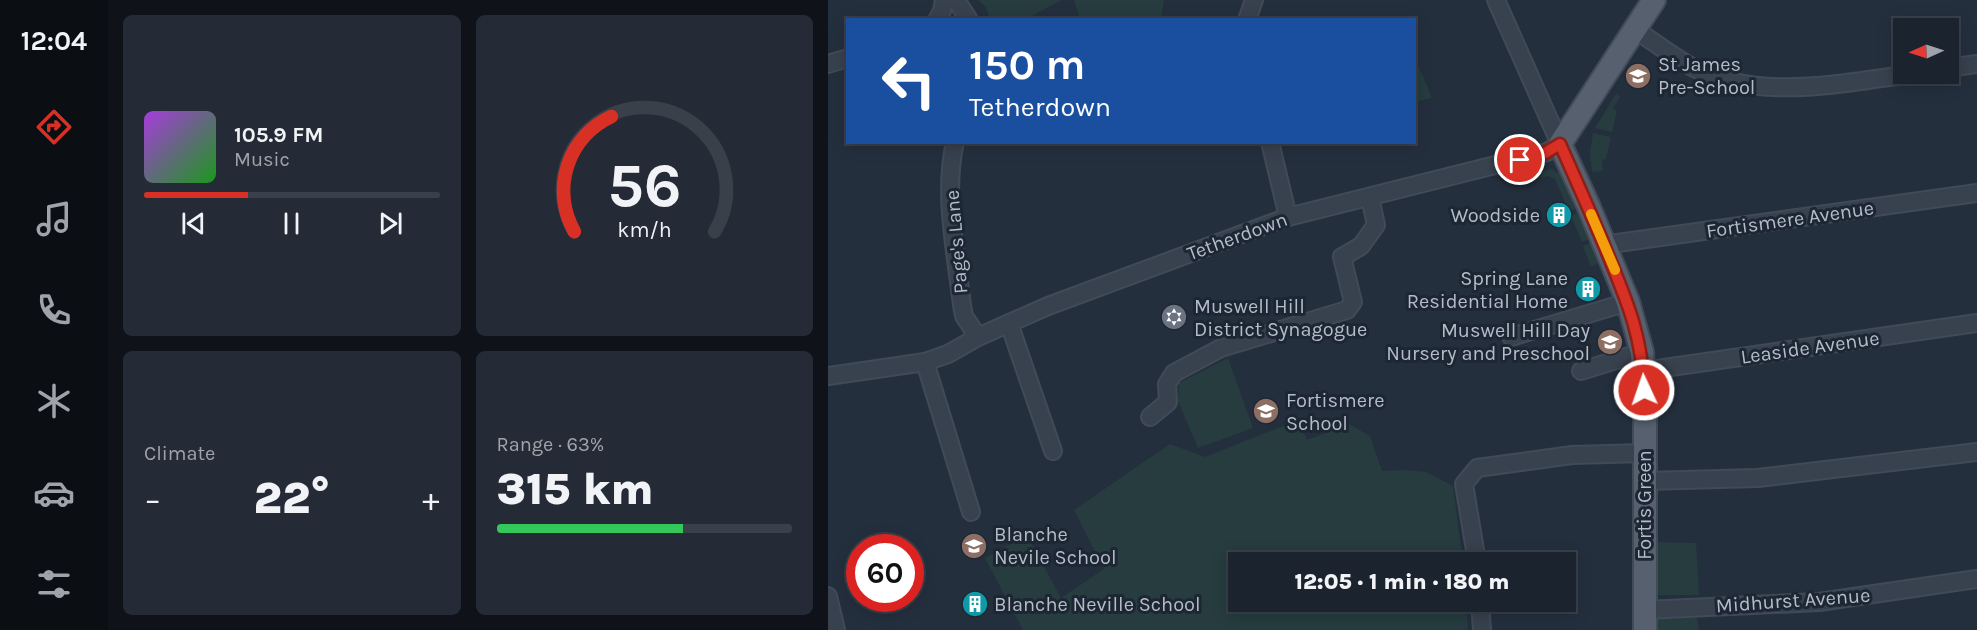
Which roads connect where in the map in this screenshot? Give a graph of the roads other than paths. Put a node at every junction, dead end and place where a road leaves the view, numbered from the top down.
1 (944, 0) edge
2 (956, 0) edge
3 (1254, 0) edge
4 (1496, 0) edge
5 (1654, 0) edge
6 (938, 18) edge
7 (965, 18) edge
8 (1248, 18) edge
9 (1634, 29) junction
10 (846, 59) edge
11 (828, 64) edge
12 (1977, 64) edge
13 (1959, 66) edge
14 (1893, 76) edge
15 (955, 144) edge
16 (1270, 144) edge
17 (1560, 144) junction
18 (1977, 193) edge
19 (1370, 197) junction
20 (1288, 217) junction
21 (1604, 245) junction
22 (1628, 302) junction
23 (1010, 323) junction
24 (1977, 323) edge
25 (978, 337) junction
26 (1511, 337) dead end
27 (1643, 361) junction
28 (925, 362) junction
29 (1581, 371) dead end
30 (828, 376) edge
31 (1150, 417) dead end
32 (1053, 450) dead end
33 (1977, 452) edge
34 (1644, 453) junction
35 (1645, 481) junction
36 (971, 512) dead end
37 (1475, 552) edge
38 (1977, 579) edge
39 (828, 596) edge
40 (1481, 612) edge
41 (1645, 620) edge
42 (836, 630) edge
43 (1482, 630) edge

1 - 6 street
2 - 7 street
3 - 8 street
4 - 17 street
5 - 9 main road
9 - 14 street
9 - 17 main road
10 - 11 street
12 - 13 street
15 - 25 street, Page's Lane
16 - 20 street
17 - 19 street, Tetherdown
17 - 21 main road, Fortis Green
18 - 21 street, Fortismere Avenue
19 - 20 street, Tetherdown
19 - 31 street
20 - 23 street, Tetherdown
21 - 22 main road, Fortis Green
22 - 26 street
22 - 27 main road, Fortis Green
23 - 25 street, Tetherdown
23 - 32 street
24 - 27 street, Leaside Avenue
25 - 28 street, Tetherdown
27 - 29 street, Leaside Avenue
27 - 34 main road, Fortis Green
28 - 30 street, Tetherdown
28 - 36 street
33 - 35 street
34 - 35 main road, Fortis Green
34 - 37 street
35 - 41 main road, Fortis Green
38 - 41 street, Midhurst Avenue
39 - 42 street
40 - 43 street

